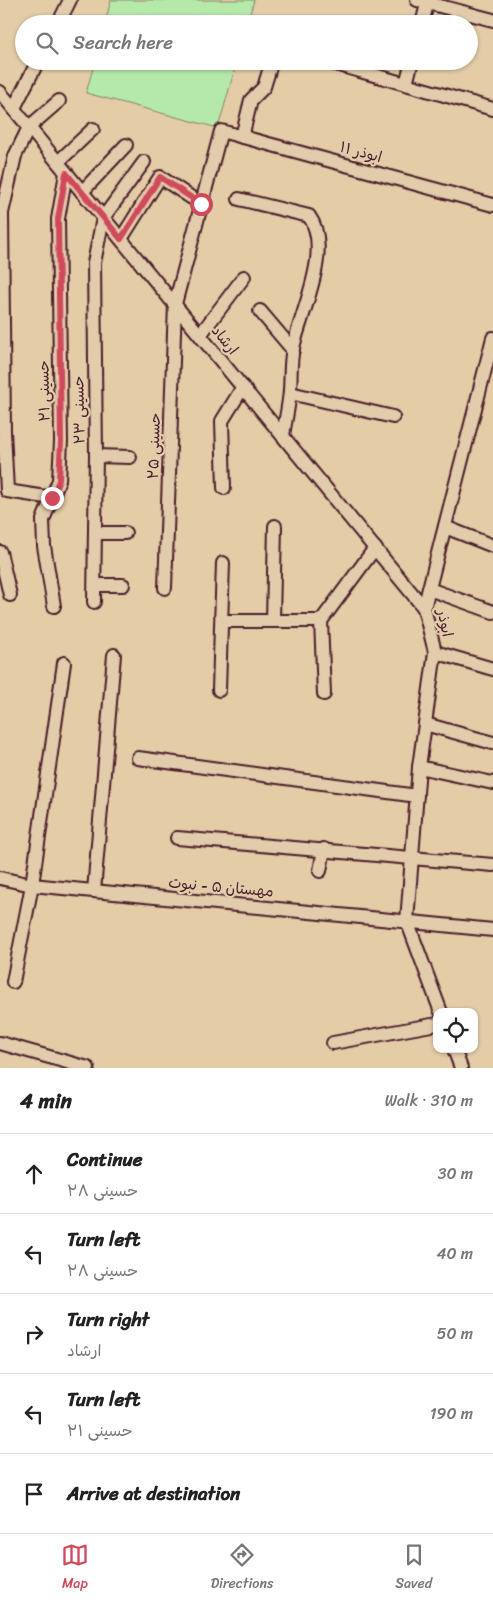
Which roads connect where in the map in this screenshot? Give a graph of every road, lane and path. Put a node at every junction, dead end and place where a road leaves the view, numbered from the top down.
1 (70, 0) edge
2 (424, 1) edge
3 (62, 15) edge
4 (423, 15) edge
5 (475, 15) edge
6 (478, 16) edge
7 (493, 20) edge
8 (33, 70) edge
9 (269, 70) edge
10 (357, 70) edge
11 (410, 70) edge
12 (406, 84) junction
13 (0, 92) edge
14 (59, 101) dead end
15 (14, 108) junction
16 (493, 109) edge
17 (29, 127) junction
18 (93, 129) dead end
19 (221, 131) joint
20 (242, 137) junction
21 (126, 145) dead end
22 (58, 162) junction
23 (144, 162) dead end
24 (66, 173) junction
25 (82, 192) junction
26 (239, 199) dead end
27 (201, 204) junction
28 (493, 205) edge
29 (103, 218) junction
30 (121, 239) junction
31 (244, 277) dead end
32 (175, 304) junction
33 (260, 311) dead end
34 (200, 335) junction
35 (493, 338) edge
36 (293, 350) junction
37 (490, 365) edge
38 (243, 387) junction
39 (290, 394) junction
40 (393, 417) dead end
41 (283, 436) junction
42 (96, 456) junction
43 (130, 457) dead end
44 (224, 488) dead end
45 (52, 498) junction
46 (275, 526) dead end
47 (445, 527) junction
48 (96, 533) junction
49 (125, 533) dead end
50 (493, 546) edge
51 (375, 548) junction
52 (0, 552) edge
53 (223, 563) dead end
54 (94, 584) junction
55 (123, 585) dead end
56 (165, 588) dead end
57 (429, 589) junction
58 (10, 595) dead end
59 (94, 602) dead end
60 (54, 606) dead end
61 (424, 608) junction
62 (493, 612) edge
63 (222, 621) junction
64 (273, 621) junction
65 (321, 621) junction
66 (435, 652) junction
67 (114, 654) dead end
68 (64, 663) dead end
69 (493, 669) edge
70 (219, 690) dead end
71 (324, 694) dead end
72 (425, 724) junction
73 (493, 743) edge
74 (138, 758) dead end
75 (419, 767) junction
76 (493, 783) edge
77 (417, 796) junction
78 (176, 838) dead end
79 (324, 850) junction
80 (412, 857) junction
81 (493, 864) edge
82 (320, 871) dead end
83 (0, 878) edge
84 (32, 885) junction
85 (94, 891) junction
86 (408, 921) junction
87 (493, 930) edge
88 (13, 982) dead end
89 (440, 1008) edge
90 (433, 1025) edge
91 (0, 1043) edge
92 (333, 1043) dead end
93 (455, 1053) edge
94 (74, 1066) edge
95 (88, 1068) edge
96 (461, 1068) edge

1 - 3 street
2 - 4 street
2 - 5 street
6 - 7 street
8 - 15 street
9 - 20 street
10 - 12 street
11 - 12 street
12 - 16 street
13 - 15 street, ارشاد
14 - 17 street
15 - 17 street, ارشاد
17 - 22 street, ارشاد
17 - 45 street
18 - 22 street
19 - 20 street, ابوذر ۱۱
19 - 27 street, حسینی ۲۵
20 - 28 street, ابوذر ۱۱
21 - 25 street
22 - 24 street, ارشاد
23 - 29 street
24 - 25 street, ارشاد
24 - 45 street, حسینی ۲۱
25 - 29 street, ارشاد
26 - 36 street
27 - 30 street
27 - 32 street, حسینی ۲۵
29 - 30 street, ارشاد
29 - 42 street, حسینی ۲۳
30 - 32 street, ارشاد
31 - 34 street
32 - 34 street, ارشاد
32 - 56 street, حسینی ۲۵
33 - 36 street
34 - 38 street, ارشاد
35 - 37 street, ابوذر
36 - 39 street
37 - 47 street, ابوذر
38 - 41 street, ارشاد
38 - 44 street
39 - 40 street
39 - 41 street
41 - 51 street, ارشاد
42 - 43 street
42 - 48 street, حسینی ۲۳
45 - 60 street, حسینی ۲۱
46 - 64 street
47 - 50 street
47 - 57 street, ابوذر
48 - 49 street
48 - 54 street, حسینی ۲۳
51 - 61 street, ارشاد
51 - 65 street
52 - 58 street
53 - 63 street
54 - 55 street
54 - 59 street, حسینی ۲۳
57 - 61 street, ابوذر
57 - 62 street
61 - 66 street, ابوذر
63 - 64 street
63 - 70 street
64 - 65 street
65 - 71 street
66 - 69 street
66 - 72 street, ابوذر
67 - 85 street
68 - 84 street
72 - 73 street
72 - 75 street, ابوذر
74 - 77 street
75 - 76 street
75 - 77 street, ابوذر
77 - 80 street, ابوذر
78 - 79 street
79 - 80 street
79 - 82 street
80 - 81 street
80 - 86 street, ابوذر
83 - 84 street, مهستان ۵ - نبوت
84 - 85 street, مهستان ۵ - نبوت
84 - 88 street
85 - 86 street, مهستان ۵ - نبوت
86 - 87 street, مهستان ۵ - نبوت
86 - 89 street
90 - 92 street
91 - 94 street
93 - 96 street
94 - 95 street

